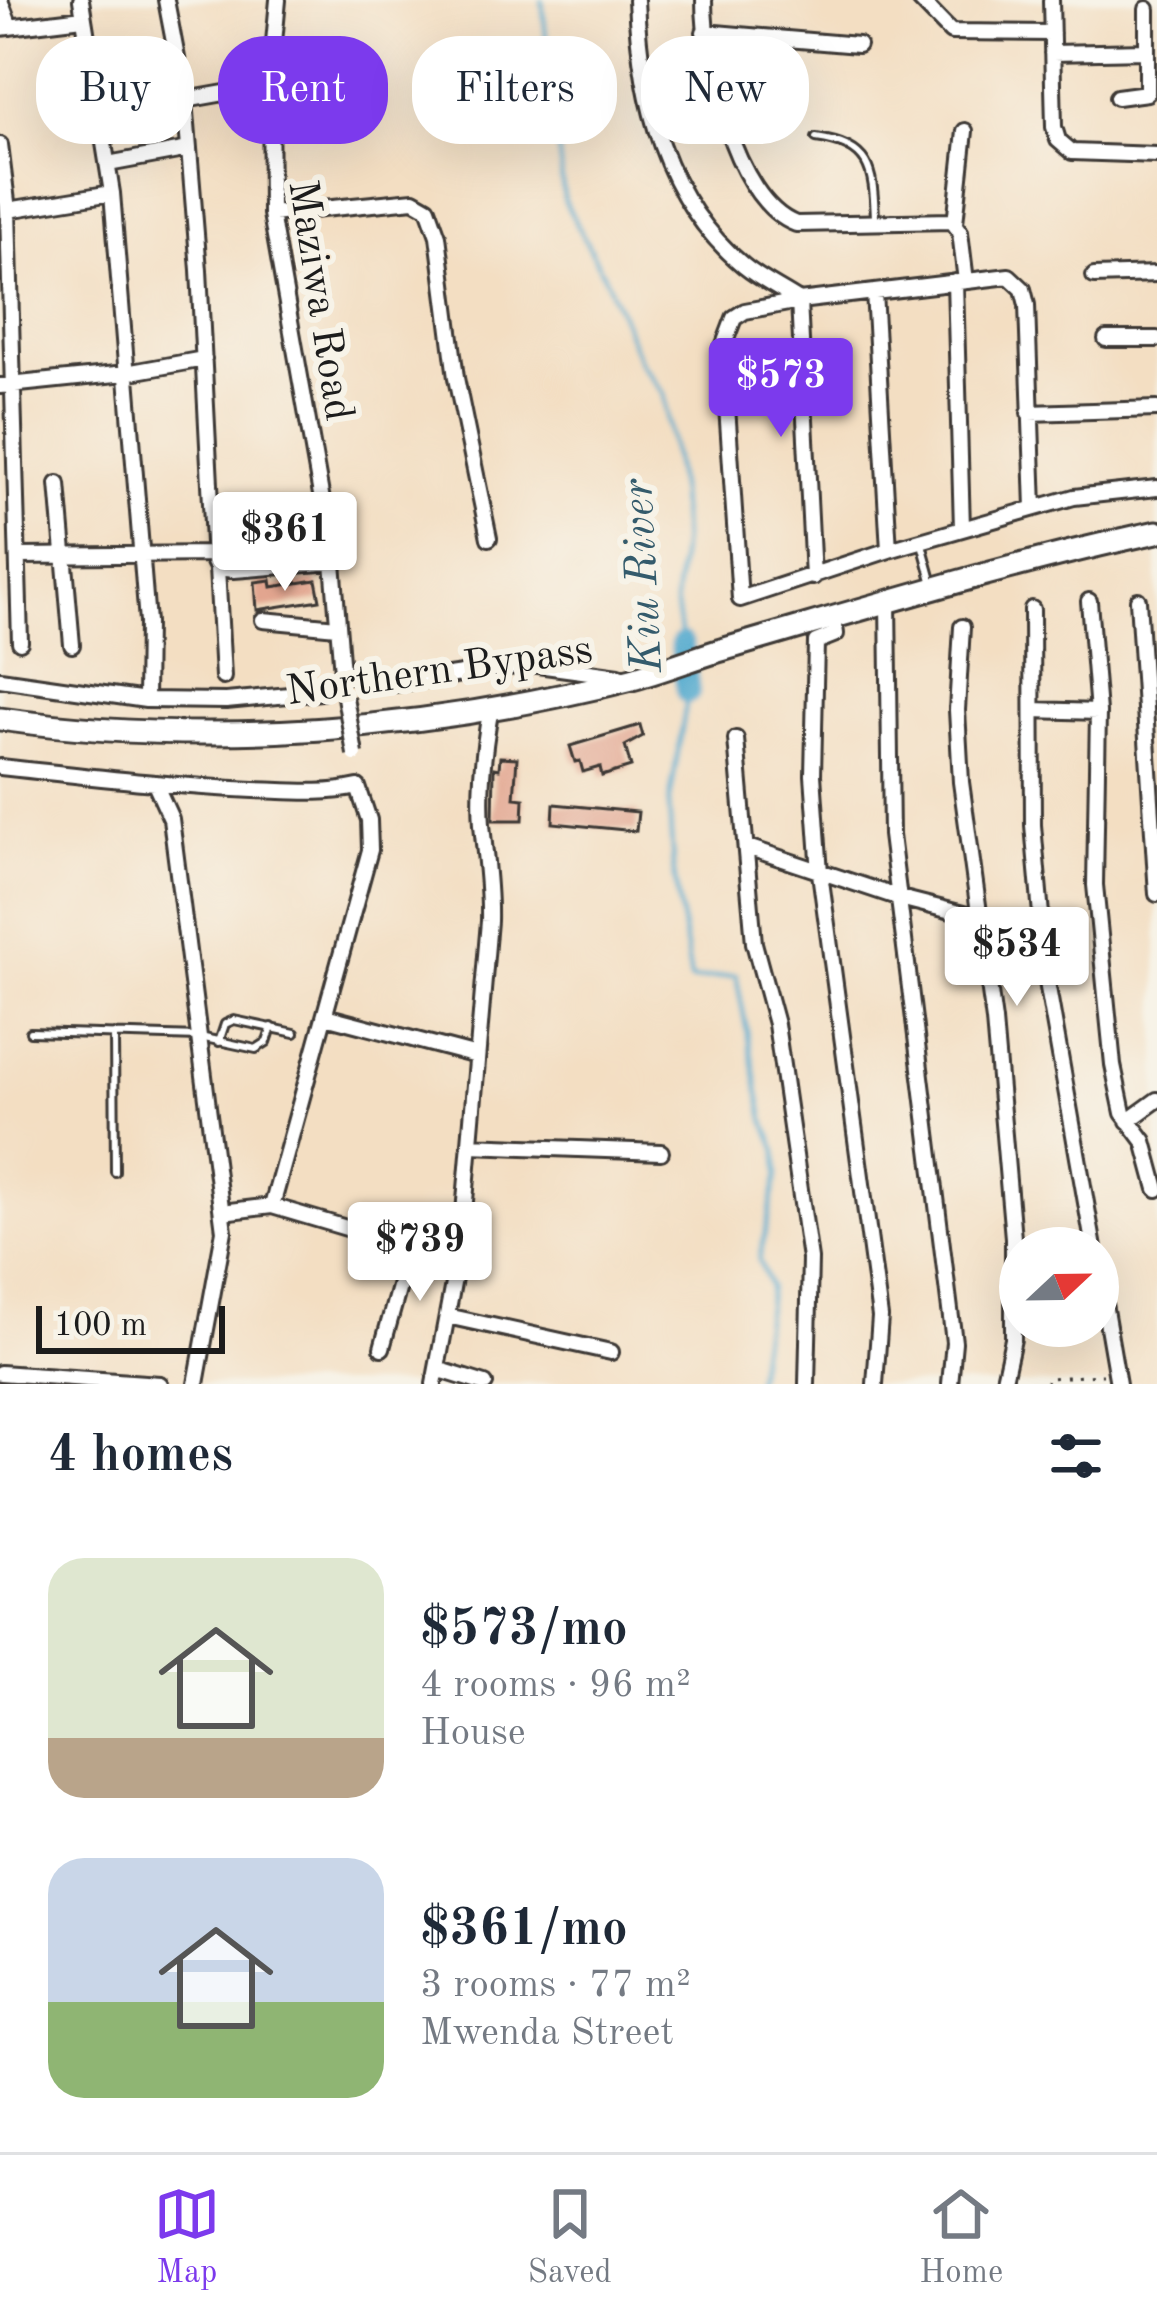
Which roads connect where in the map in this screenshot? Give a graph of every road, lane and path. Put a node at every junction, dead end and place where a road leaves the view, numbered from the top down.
1 (0, 0) edge
2 (81, 0) edge
3 (166, 0) edge
4 (278, 0) edge
5 (636, 0) edge
6 (704, 0) edge
7 (920, 0) edge
8 (1051, 0) edge
9 (1147, 9) dead end
10 (83, 18) junction
11 (5, 27) edge
12 (704, 32) junction
13 (1052, 33) junction
14 (173, 36) edge
15 (275, 36) edge
16 (858, 45) dead end
17 (1146, 51) junction
18 (1052, 53) junction
19 (1117, 98) dead end
20 (964, 131) dead end
21 (816, 138) dead end
22 (189, 144) edge
23 (270, 144) edge
24 (0, 145) edge
25 (189, 148) junction
26 (1157, 154) edge
27 (108, 164) junction
28 (112, 193) junction
29 (8, 210) junction
30 (271, 214) junction
31 (875, 223) junction
32 (956, 223) junction
33 (1157, 274) edge
34 (1094, 276) dead end
35 (960, 282) junction
36 (874, 292) junction
37 (800, 301) junction
38 (1106, 340) dead end
39 (1157, 340) edge
40 (204, 358) junction
41 (126, 374) junction
42 (5, 385) edge
43 (1157, 409) edge
44 (1029, 413) junction
45 (58, 484) dead end
46 (1157, 488) edge
47 (1034, 508) junction
48 (962, 528) junction
49 (1157, 532) edge
50 (489, 538) dead end
51 (921, 541) junction
52 (889, 550) junction
53 (141, 555) junction
54 (20, 556) junction
55 (64, 556) junction
56 (215, 561) junction
57 (333, 562) junction
58 (813, 577) junction
59 (934, 588) junction
60 (1138, 600) dead end
61 (1089, 601) dead end
62 (888, 602) junction
63 (1032, 608) dead end
64 (834, 618) junction
65 (263, 620) dead end
66 (337, 627) junction
67 (962, 627) dead end
68 (20, 642) dead end
69 (72, 645) dead end
70 (342, 673) junction
71 (224, 677) dead end
72 (633, 678) junction
73 (0, 679) edge
74 (146, 700) junction
75 (491, 707) junction
76 (1033, 710) junction
77 (1099, 712) junction
78 (0, 719) edge
79 (736, 739) dead end
80 (0, 767) edge
81 (156, 786) junction
82 (358, 787) junction
83 (747, 847) junction
84 (820, 873) junction
85 (1157, 893) edge
86 (900, 898) junction
87 (979, 918) junction
88 (325, 1016) junction
89 (272, 1027) junction
90 (30, 1032) dead end
91 (295, 1033) dead end
92 (114, 1034) junction
93 (200, 1037) junction
94 (220, 1042) junction
95 (477, 1056) junction
96 (1157, 1100) edge
97 (1128, 1120) junction
98 (470, 1144) junction
99 (661, 1152) dead end
100 (115, 1172) dead end
101 (1157, 1190) edge
102 (272, 1206) junction
103 (222, 1212) junction
104 (1090, 1227) edge
105 (410, 1247) junction
106 (458, 1261) junction
107 (447, 1316) junction
108 (1112, 1347) edge
109 (382, 1348) dead end
110 (611, 1352) dead end
111 (0, 1372) edge
112 (436, 1377) edge
113 (1118, 1379) edge
114 (64, 1382) edge
115 (160, 1384) edge
116 (196, 1384) edge
117 (485, 1384) edge
118 (807, 1384) edge
119 (875, 1384) edge
120 (950, 1384) edge
121 (1003, 1384) edge
122 (1046, 1384) edge

1 - 11 street
2 - 10 street
3 - 14 street
4 - 15 street, Maziwa Road
5 - 37 street
6 - 12 street
7 - 13 street
8 - 13 street
9 - 17 street
10 - 11 street
10 - 27 street
12 - 16 street
12 - 31 street
13 - 18 street
17 - 18 street
17 - 19 street
18 - 26 street
20 - 32 street
21 - 31 lane
22 - 25 street
23 - 30 street, Maziwa Road
24 - 29 street
25 - 27 street
25 - 40 street
27 - 28 street
28 - 29 street
28 - 41 street
29 - 42 street
30 - 50 street
30 - 57 street, Maziwa Road
31 - 32 street
32 - 35 street
33 - 34 street
35 - 36 street
35 - 44 street
35 - 48 street
36 - 37 street
36 - 52 street
37 - 58 street
37 - 58 street
38 - 39 street
40 - 41 street
40 - 56 street
41 - 42 street
41 - 53 street
42 - 54 street
43 - 44 street
44 - 47 street
45 - 55 street
46 - 47 street
47 - 48 street
48 - 51 street
49 - 59 main road, Northern Bypass
51 - 52 street
51 - 59 lane
52 - 58 street
53 - 55 street
53 - 56 street
53 - 74 street
54 - 55 street
54 - 68 street
55 - 69 street
56 - 57 street
56 - 71 street
57 - 66 street, Maziwa Road
59 - 62 main road, Northern Bypass
60 - 85 street
61 - 77 street
62 - 64 main road, Northern Bypass
62 - 86 street
63 - 76 street
64 - 72 main road, Northern Bypass
64 - 84 street
65 - 66 street
66 - 70 street, Maziwa Road
67 - 87 street
70 - 72 street
70 - 74 street
70 - 82 street, Maziwa Road, bridge
72 - 75 main road, Northern Bypass
73 - 74 street
75 - 78 main road, Northern Bypass
75 - 95 street
76 - 77 street
76 - 104 street
77 - 97 street
79 - 83 street
80 - 81 street
81 - 82 street
81 - 93 street
82 - 88 street, Maziwa Road
83 - 84 street
83 - 118 street
84 - 86 street
84 - 119 street
86 - 87 street
86 - 120 street
87 - 121 street
88 - 95 street
88 - 102 street, Maziwa Road
89 - 91 lane
89 - 94 lane
89 - 94 lane
90 - 92 lane
92 - 93 lane
92 - 100 lane
93 - 94 lane
93 - 103 street
95 - 98 street
96 - 97 street
97 - 101 street
98 - 99 street
98 - 106 street
102 - 103 street
102 - 105 street
103 - 116 street
105 - 106 street
105 - 109 street
106 - 107 street
107 - 110 street
107 - 112 street
108 - 113 street
111 - 114 street
112 - 117 street
113 - 122 path
114 - 115 street

